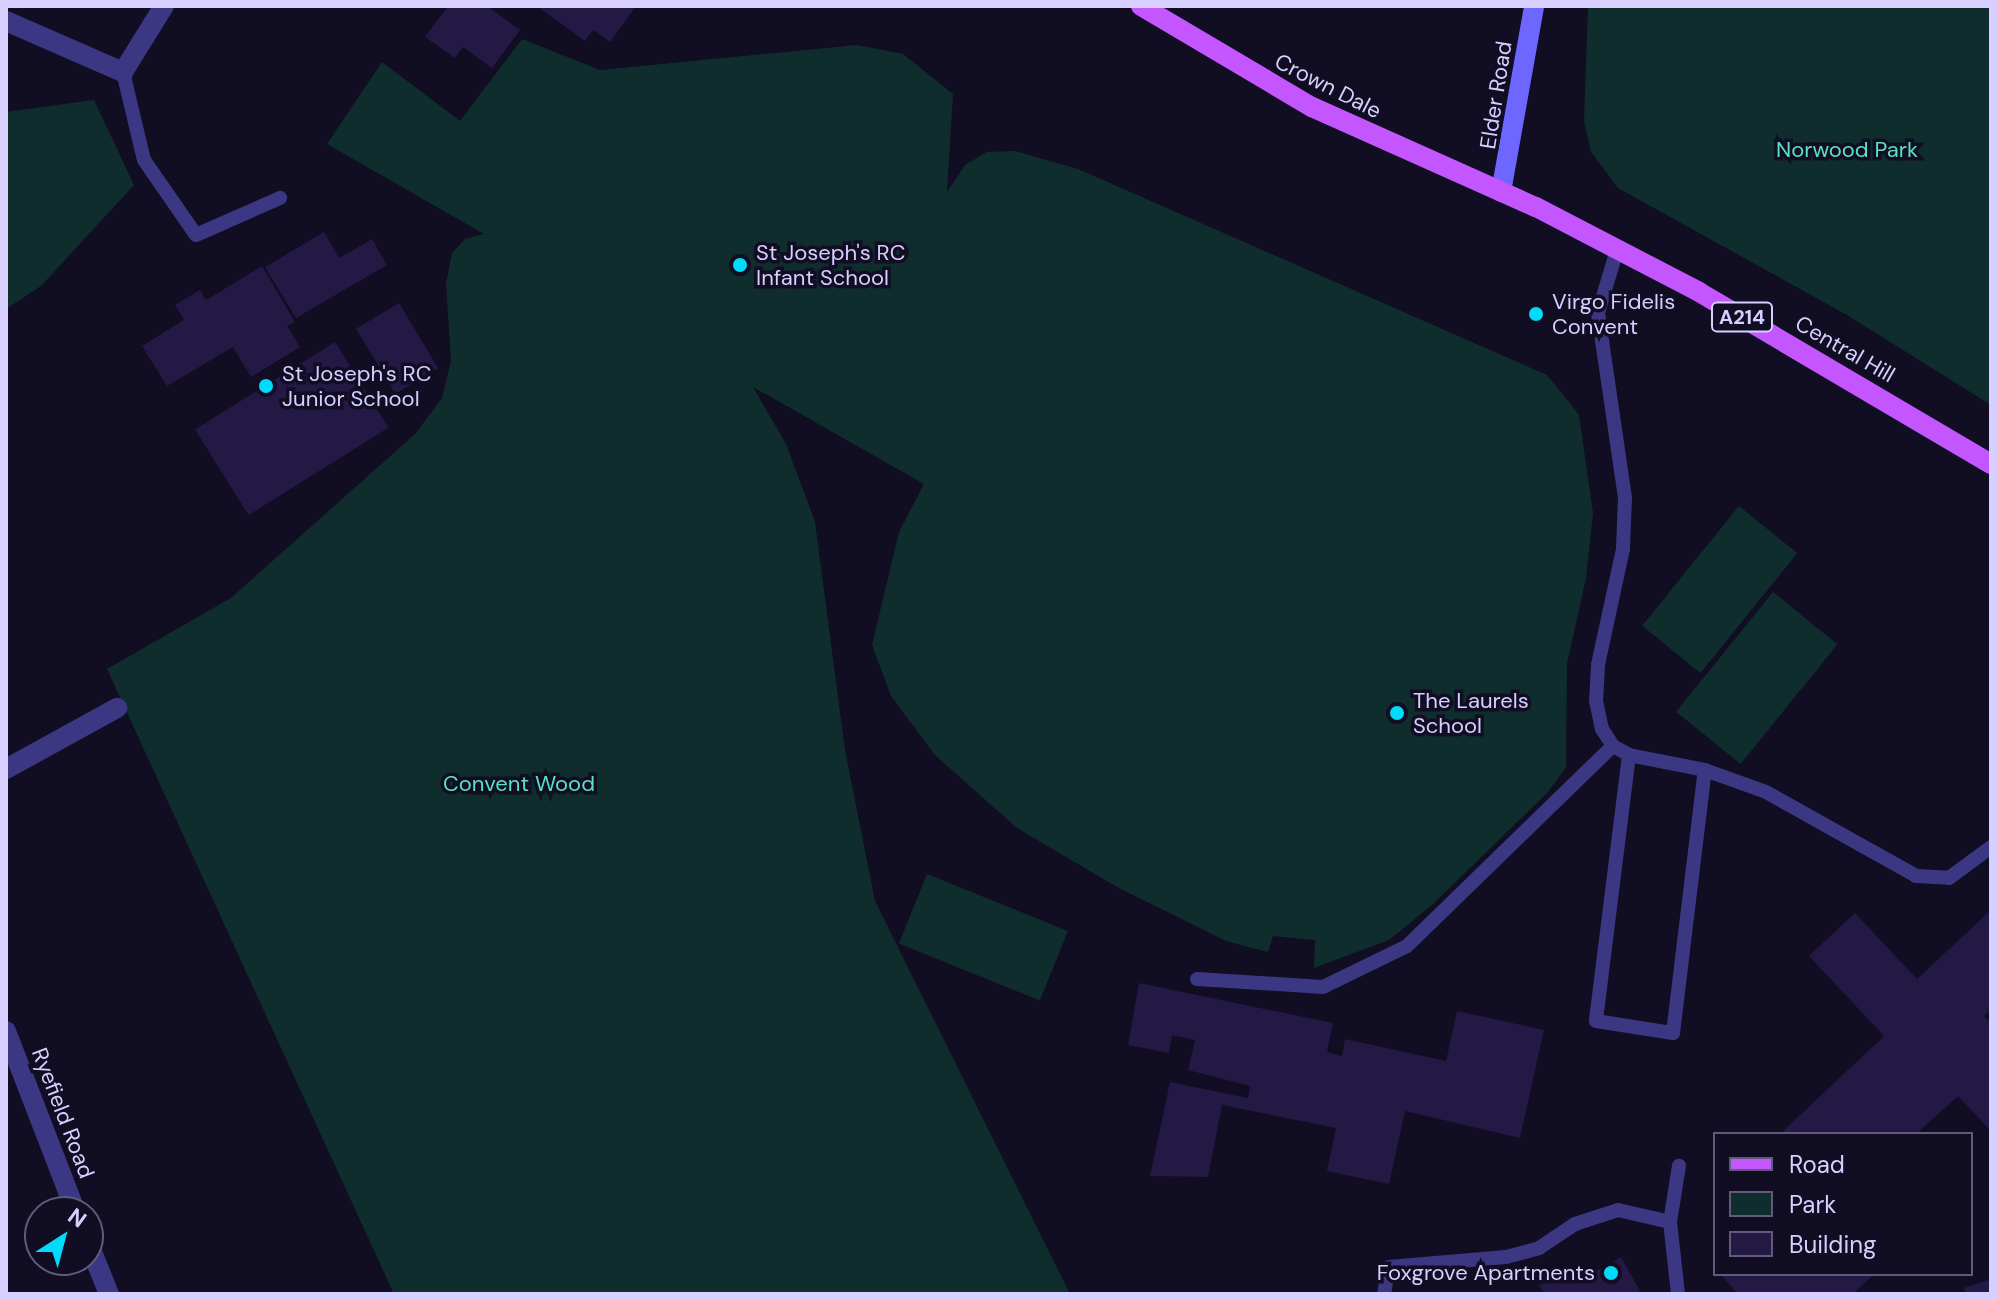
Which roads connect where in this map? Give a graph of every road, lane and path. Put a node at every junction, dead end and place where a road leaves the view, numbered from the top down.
1 (164, 6) edge
2 (1141, 6) edge
3 (1534, 6) edge
4 (6, 21) edge
5 (123, 72) junction
6 (1501, 192) junction
7 (280, 198) dead end
8 (1617, 250) junction
9 (1991, 464) edge
10 (117, 708) dead end
11 (1613, 746) junction
12 (1629, 755) junction
13 (6, 769) edge
14 (1705, 770) junction
15 (1991, 847) edge
16 (1197, 979) dead end
17 (6, 1031) edge
18 (1679, 1166) dead end
19 (70, 1196) edge
20 (1670, 1222) junction
21 (1384, 1294) edge
22 (1678, 1294) edge

1 - 5 street
2 - 6 main road, Crown Dale / A214
3 - 6 main road, Elder Road
4 - 5 street
5 - 7 lane
6 - 8 main road, Central Hill / A214
8 - 9 main road, Central Hill / A214
8 - 11 lane
10 - 13 street
11 - 12 lane
11 - 16 lane
12 - 14 lane
12 - 14 lane
14 - 15 lane
17 - 19 street, Ryefield Road
18 - 20 lane
20 - 21 lane
20 - 22 lane

